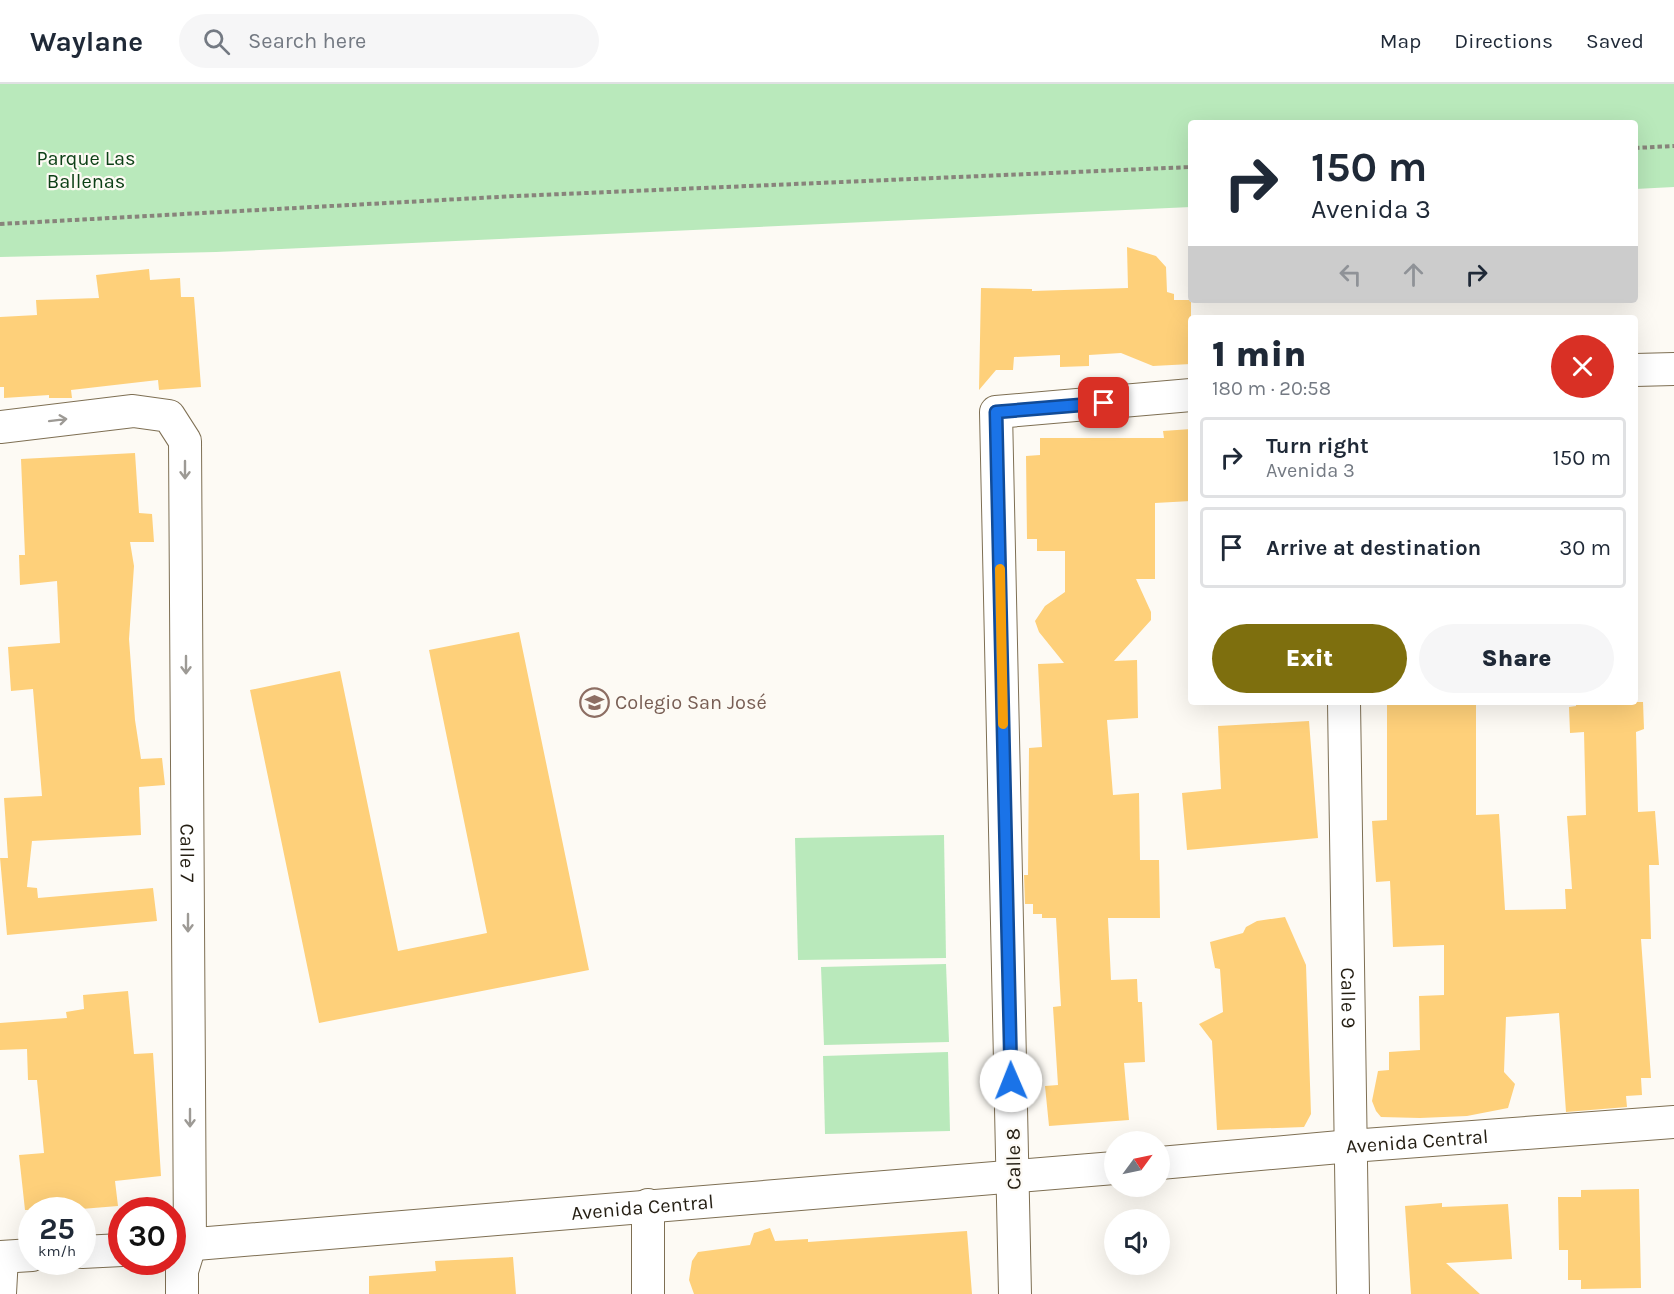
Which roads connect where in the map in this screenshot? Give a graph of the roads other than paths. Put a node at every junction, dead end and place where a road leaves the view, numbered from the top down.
1 (1674, 369) edge
2 (1638, 370) edge
3 (1188, 395) edge
4 (0, 427) edge
5 (1344, 705) edge
6 (1674, 1122) edge
7 (1351, 1146) junction
8 (1170, 1162) edge
9 (1104, 1169) edge
10 (1014, 1177) junction
11 (182, 1197) edge
12 (648, 1205) junction
13 (186, 1246) edge
14 (11, 1256) edge
15 (182, 1275) edge
16 (0, 1293) edge
17 (182, 1294) edge
18 (648, 1294) edge
19 (1015, 1294) edge
20 (1353, 1294) edge

1 - 2 street
3 - 10 street, Calle 8
4 -> 11 street, Calle 7
5 - 7 street, Calle 9
6 - 7 street, Avenida Central
7 - 8 street, Avenida Central
7 - 20 street, Calle 9
9 - 10 street, Avenida Central
10 - 12 street, Avenida Central
10 - 19 street, Calle 8
12 - 13 street, Avenida Central
12 - 18 street
14 - 16 street
15 - 17 street, Calle 7

